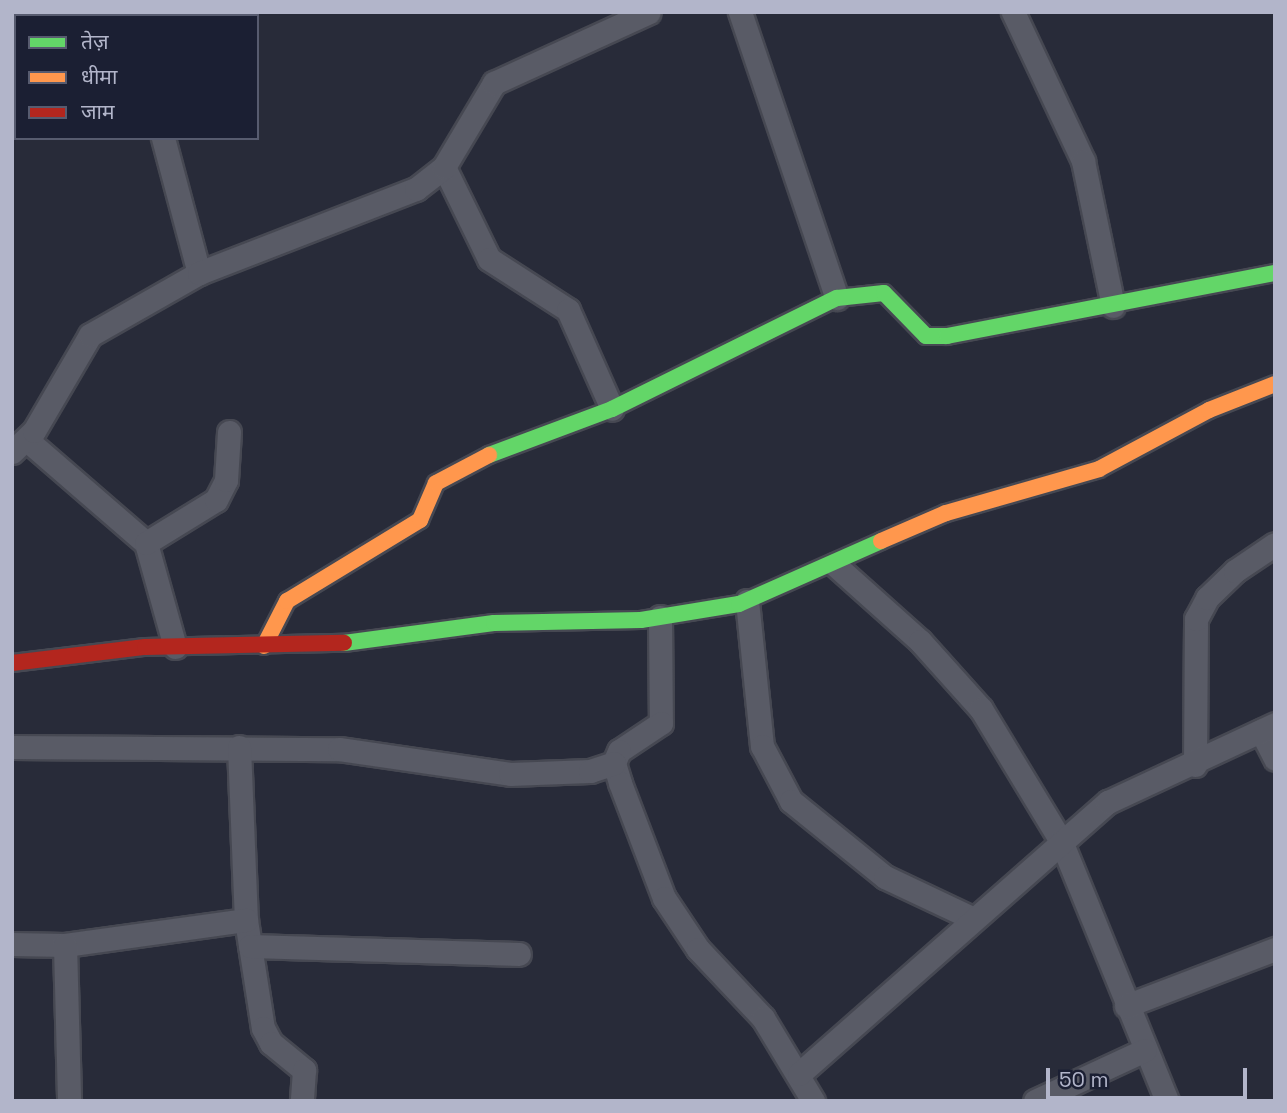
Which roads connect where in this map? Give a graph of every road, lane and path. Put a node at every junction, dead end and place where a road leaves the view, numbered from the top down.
1 (649, 12) edge
2 (740, 12) edge
3 (1013, 12) edge
4 (164, 140) edge
5 (444, 167) junction
6 (199, 272) junction
7 (1275, 273) edge
8 (837, 298) junction
9 (1113, 306) junction
10 (1275, 384) edge
11 (612, 409) junction
12 (229, 432) dead end
13 (20, 446) edge
14 (146, 543) junction
15 (1275, 544) edge
16 (835, 565) junction
17 (747, 601) junction
18 (660, 617) junction
19 (264, 646) junction
20 (175, 647) junction
21 (12, 663) edge
22 (1268, 728) edge
23 (12, 747) edge
24 (239, 747) junction
25 (1275, 759) edge
26 (614, 763) junction
27 (1195, 765) junction
28 (1061, 841) junction
29 (974, 919) junction
30 (246, 920) junction
31 (12, 944) edge
32 (65, 944) junction
33 (250, 946) junction
34 (1275, 948) edge
35 (519, 954) dead end
36 (1126, 1006) junction
37 (1145, 1050) junction
38 (799, 1074) junction
39 (69, 1101) edge
40 (302, 1101) edge
41 (813, 1101) edge
42 (1035, 1101) edge
43 (1167, 1101) edge

1 - 5 street
2 - 8 street
3 - 9 street
4 - 6 street
5 - 6 street
5 - 11 street
6 - 13 street
7 - 9 street
8 - 9 street
8 - 11 street
10 - 16 street
11 - 19 street
12 - 14 street
13 - 14 street
14 - 20 street
15 - 27 street
16 - 17 street
16 - 28 street
17 - 18 street
17 - 29 street
18 - 19 street
18 - 26 street
19 - 20 street
20 - 21 street
22 - 25 street
22 - 27 street
23 - 24 street
24 - 26 street
24 - 30 street
26 - 38 street
27 - 28 street
28 - 29 street
28 - 36 street
29 - 38 street
30 - 32 street
30 - 33 street
31 - 32 street
32 - 39 street
33 - 35 street
33 - 40 street
34 - 36 street
36 - 37 street
37 - 42 street
37 - 43 street
38 - 41 street

